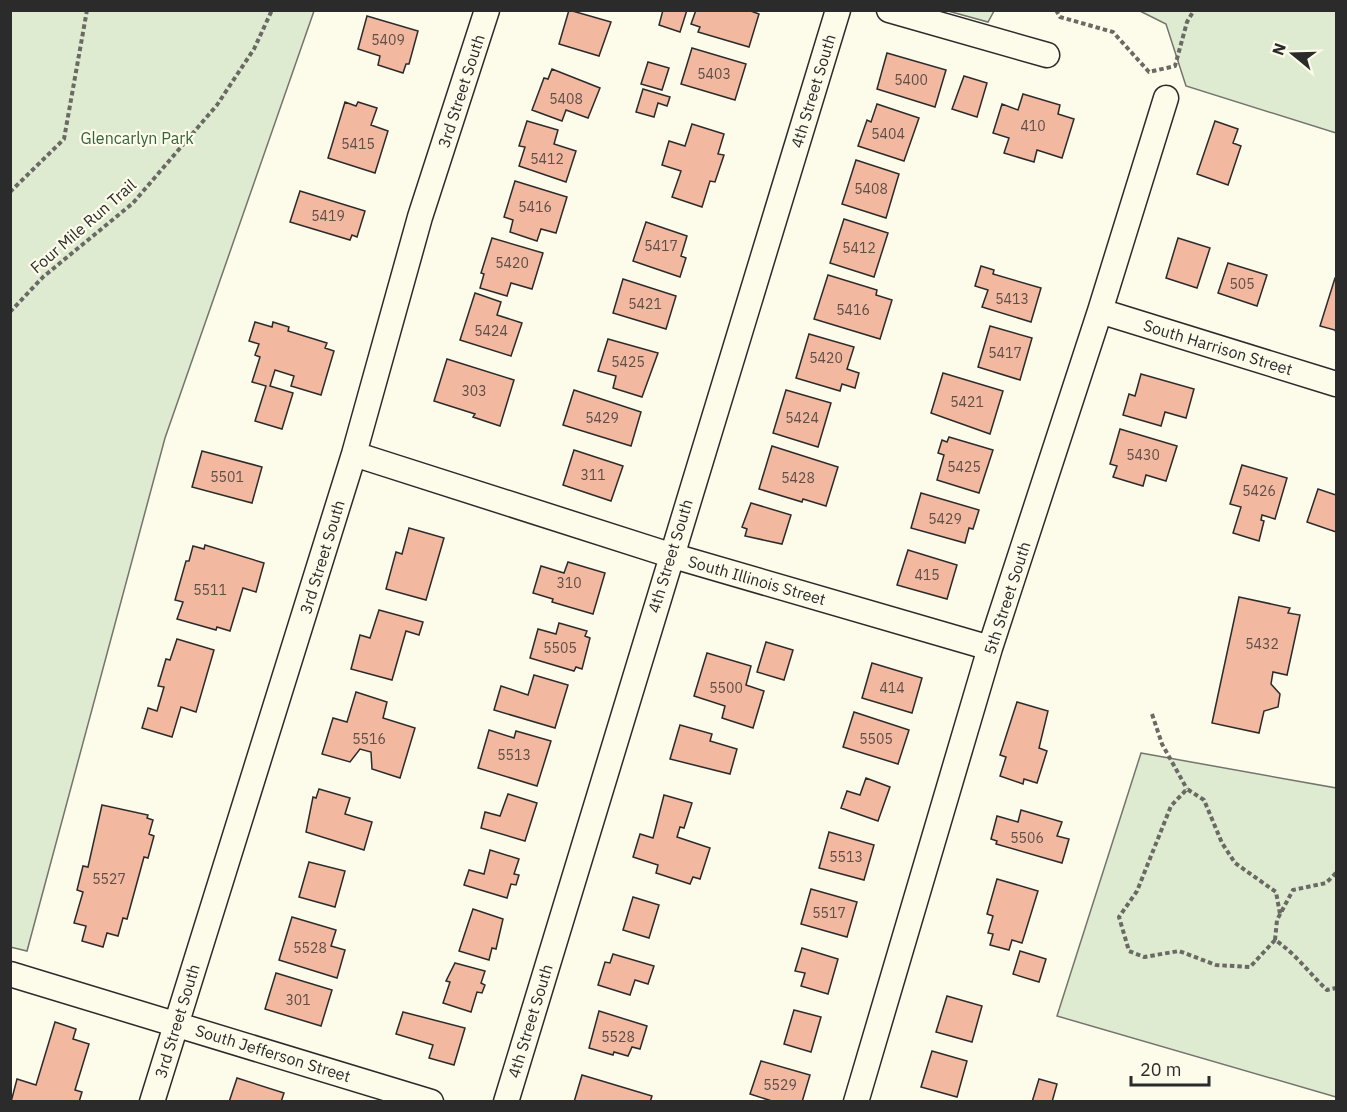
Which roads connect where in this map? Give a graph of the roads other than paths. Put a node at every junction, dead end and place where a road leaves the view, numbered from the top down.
1 (487, 10) edge
2 (838, 10) edge
3 (890, 10) edge
4 (1047, 55) dead end
5 (1166, 98) dead end
6 (1101, 311) junction
7 (1336, 384) edge
8 (354, 454) junction
9 (670, 555) junction
10 (990, 648) junction
11 (10, 974) edge
12 (176, 1023) junction
13 (152, 1101) edge
14 (431, 1101) edge
15 (506, 1101) edge
16 (856, 1101) edge

1 - 8 street, 3rd Street South
2 - 9 street, 4th Street South
3 - 4 street
5 - 6 street, 5th Street South
6 - 7 street, South Harrison Street
6 - 10 street, 5th Street South
8 - 9 street, South Illinois Street
8 - 12 street, 3rd Street South
9 - 10 street, South Illinois Street
9 - 15 street, 4th Street South
10 - 16 street, 5th Street South
11 - 12 street, South Jefferson Street
12 - 13 street, 3rd Street South
12 - 14 street, South Jefferson Street

